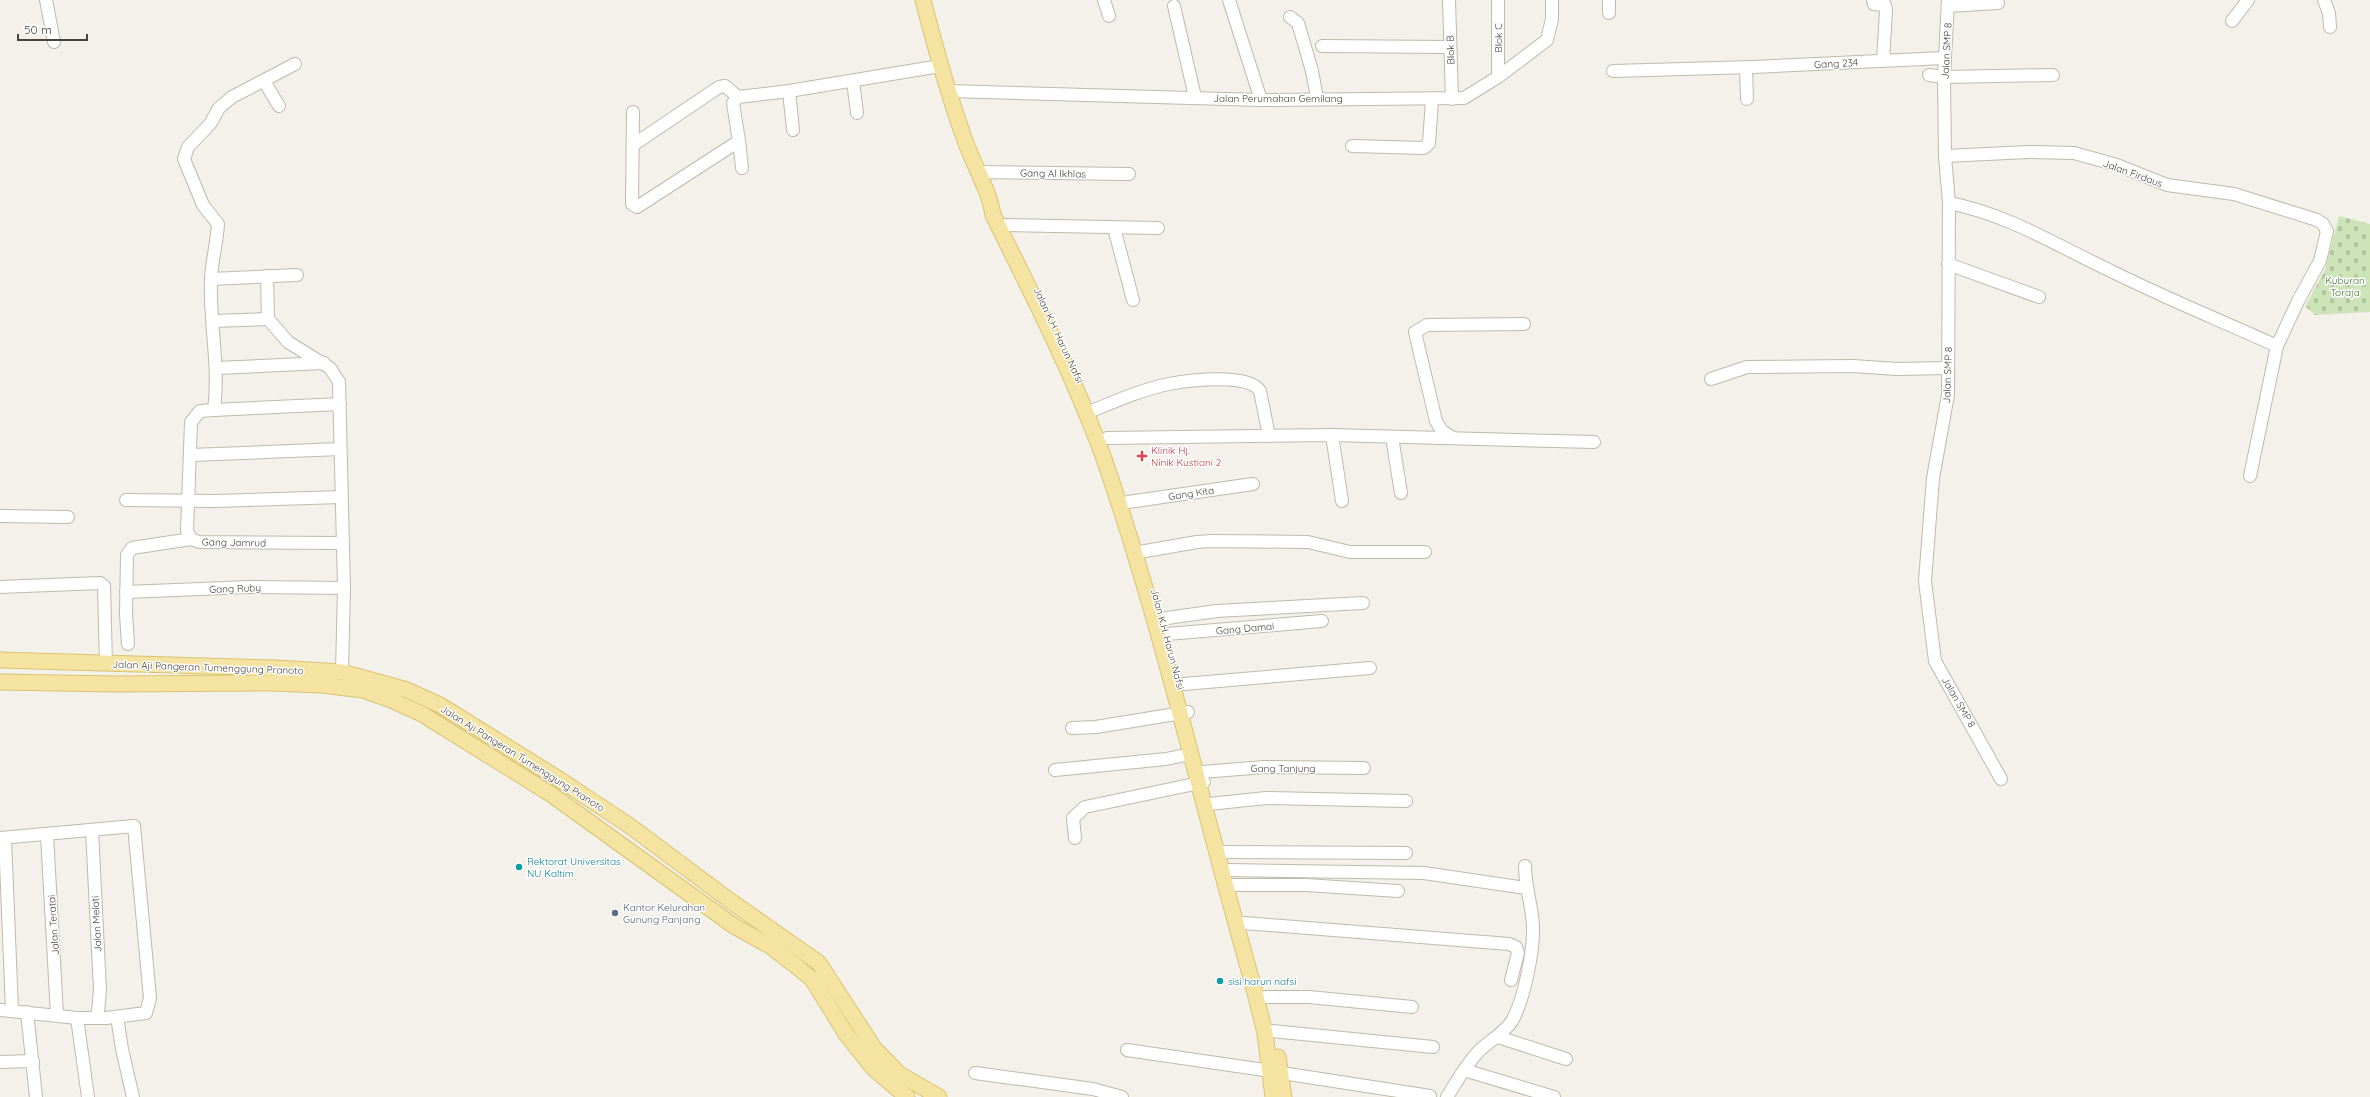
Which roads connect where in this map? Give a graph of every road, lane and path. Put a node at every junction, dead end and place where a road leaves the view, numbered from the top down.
1 (46, 0) edge
2 (923, 0) edge
3 (1104, 0) edge
4 (1229, 0) edge
5 (1449, 0) edge
6 (1498, 0) edge
7 (1552, 0) edge
8 (1609, 0) edge
9 (1873, 0) edge
10 (2248, 0) edge
11 (2324, 0) edge
12 (1948, 3) edge
13 (1998, 3) dead end
14 (1174, 6) dead end
15 (1609, 13) dead end
16 (1108, 16) dead end
17 (1290, 17) dead end
18 (2232, 21) dead end
19 (2330, 28) dead end
20 (54, 42) dead end
21 (1322, 46) dead end
22 (1449, 47) junction
23 (1944, 58) junction
24 (1883, 60) junction
25 (296, 64) dead end
26 (940, 66) junction
27 (1746, 68) junction
28 (1613, 71) dead end
29 (1929, 75) dead end
30 (2053, 75) dead end
31 (1498, 76) junction
32 (1944, 77) junction
33 (264, 81) junction
34 (853, 81) junction
35 (789, 91) junction
36 (949, 91) junction
37 (738, 97) junction
38 (1195, 98) junction
39 (1323, 98) junction
40 (1452, 99) junction
41 (1747, 99) dead end
42 (1261, 100) junction
43 (1432, 100) junction
44 (279, 106) dead end
45 (633, 112) dead end
46 (856, 114) dead end
47 (667, 122) junction
48 (633, 130) junction
49 (793, 130) dead end
50 (739, 142) junction
51 (633, 144) junction
52 (1352, 146) dead end
53 (1945, 156) junction
54 (742, 168) dead end
55 (977, 172) junction
56 (1129, 174) dead end
57 (991, 203) junction
58 (1949, 203) junction
59 (1006, 225) junction
60 (1114, 228) junction
61 (1158, 228) dead end
62 (1948, 264) junction
63 (297, 275) dead end
64 (267, 276) junction
65 (211, 279) junction
66 (2039, 297) dead end
67 (1133, 300) dead end
68 (268, 319) junction
69 (214, 321) junction
70 (1524, 324) dead end
71 (2277, 346) junction
72 (324, 363) junction
73 (216, 368) junction
74 (1948, 368) junction
75 (1711, 379) dead end
76 (1081, 392) junction
77 (340, 404) junction
78 (214, 410) junction
79 (1094, 410) junction
80 (1332, 435) junction
81 (1269, 436) junction
82 (1392, 436) junction
83 (1107, 438) junction
84 (1454, 438) junction
85 (1594, 442) dead end
86 (340, 449) junction
87 (191, 455) junction
88 (2250, 476) dead end
89 (1253, 484) dead end
90 (1401, 493) dead end
91 (342, 497) junction
92 (126, 500) dead end
93 (188, 501) junction
94 (1342, 501) dead end
95 (1128, 502) junction
96 (0, 516) edge
97 (68, 517) dead end
98 (191, 539) junction
99 (342, 543) junction
100 (1139, 552) junction
101 (1425, 552) dead end
102 (0, 587) edge
103 (344, 588) junction
104 (126, 592) junction
105 (1363, 603) dead end
106 (1158, 619) junction
107 (1322, 621) dead end
108 (1167, 634) junction
109 (128, 644) dead end
110 (0, 660) edge
111 (106, 664) junction
112 (1370, 668) dead end
113 (342, 672) junction
114 (0, 682) edge
115 (1176, 684) junction
116 (1184, 713) junction
117 (1072, 728) dead end
118 (1190, 754) junction
119 (1364, 768) dead end
120 (1055, 770) dead end
121 (1201, 779) junction
122 (2001, 779) dead end
123 (562, 781) junction
124 (552, 795) junction
125 (1406, 801) dead end
126 (1209, 804) junction
127 (92, 830) junction
128 (47, 835) junction
129 (2, 838) edge
130 (1075, 838) dead end
131 (1222, 852) junction
132 (1406, 853) dead end
133 (1525, 866) dead end
134 (1228, 880) junction
135 (1526, 888) junction
136 (1398, 891) dead end
137 (1244, 923) junction
138 (1511, 980) dead end
139 (1264, 997) junction
140 (1412, 1007) dead end
141 (6, 1010) edge
142 (27, 1012) junction
143 (57, 1015) junction
144 (117, 1017) junction
145 (77, 1018) junction
146 (95, 1018) junction
147 (1272, 1031) junction
148 (1498, 1036) junction
149 (1432, 1047) dead end
150 (1127, 1050) dead end
151 (1566, 1058) dead end
152 (33, 1061) junction
153 (0, 1062) edge
154 (1464, 1070) junction
155 (1276, 1072) junction
156 (975, 1073) dead end
157 (1430, 1096) dead end
158 (36, 1097) edge
159 (88, 1097) edge
160 (133, 1097) edge
161 (908, 1097) edge
162 (939, 1097) edge
163 (1122, 1097) edge
164 (1273, 1097) edge
165 (1284, 1097) edge
166 (1447, 1097) edge
167 (1554, 1097) edge

1 - 20 street
2 - 26 main road, Jalan K.H. Harun Nafsi
3 - 16 street
4 - 42 street
5 - 22 street, Blok B
6 - 31 street, Blok C
7 - 31 street, Jalan Perumahan Gemilang
8 - 15 street
9 - 24 street
10 - 18 street
11 - 19 street
12 - 13 street
12 - 23 street, Jalan SMP 8
14 - 38 street
17 - 39 street
21 - 22 street
22 - 40 street, Blok B
23 - 24 street, Gang 234
23 - 32 street, Jalan SMP 8
24 - 27 street, Gang 234
25 - 33 street
26 - 34 street
26 - 36 main road, Jalan K.H. Harun Nafsi
27 - 28 street, Gang 234
27 - 41 street
29 - 32 street
30 - 32 street
31 - 40 street, Jalan Perumahan Gemilang
32 - 53 street, Jalan SMP 8
33 - 44 street
33 - 65 street
34 - 35 street
34 - 46 street
35 - 37 street
35 - 49 street
36 - 38 street, Jalan Perumahan Gemilang
36 - 55 main road, Jalan K.H. Harun Nafsi
37 - 47 street
37 - 50 street
38 - 42 street, Jalan Perumahan Gemilang
39 - 42 street, Jalan Perumahan Gemilang
39 - 43 street, Jalan Perumahan Gemilang
40 - 43 street, Jalan Perumahan Gemilang
43 - 52 street
45 - 48 street
47 - 48 street
47 - 51 street
48 - 51 street
50 - 51 street
50 - 54 street
53 - 58 street, Jalan SMP 8
53 - 71 street, Jalan Firdaus
55 - 56 street, Gang Al Ikhlas
55 - 57 main road, Jalan K.H. Harun Nafsi
57 - 59 main road, Jalan K.H. Harun Nafsi
57 - 76 main road, Jalan K.H. Harun Nafsi
58 - 62 street, Jalan SMP 8
58 - 71 street
59 - 60 street
59 - 76 main road, Jalan K.H. Harun Nafsi
60 - 61 street
60 - 67 street
62 - 66 street
62 - 74 street, Jalan SMP 8
63 - 64 street
64 - 65 street
64 - 68 street
65 - 69 street
68 - 69 street
68 - 72 street
69 - 73 street
70 - 84 street
71 - 88 street
72 - 73 street
72 - 77 street
73 - 78 street
74 - 75 street
74 - 122 street, Jalan SMP 8
76 - 79 main road, Jalan K.H. Harun Nafsi
76 - 100 main road, Jalan K.H. Harun Nafsi
77 - 78 street
77 - 86 street
78 - 87 street
79 - 81 street
79 - 83 main road, Jalan K.H. Harun Nafsi
80 - 81 street
80 - 82 street
80 - 94 street
81 - 83 street
82 - 84 street
82 - 90 street
83 - 95 main road, Jalan K.H. Harun Nafsi
84 - 85 street
86 - 87 street
86 - 91 street
87 - 93 street
89 - 95 street, Gang Kita
91 - 93 street
91 - 99 street
92 - 93 street
93 - 98 street
95 - 100 main road, Jalan K.H. Harun Nafsi
96 - 97 street
98 - 99 street, Gang Jamrud
98 - 104 street, Gang Jamrud
99 - 103 street
100 - 101 street
100 - 106 main road, Jalan K.H. Harun Nafsi
102 - 111 street
103 - 104 street, Gang Ruby
103 - 113 street
104 - 109 street
105 - 106 street
106 - 108 main road, Jalan K.H. Harun Nafsi
106 - 115 main road, Jalan K.H. Harun Nafsi
107 - 108 street, Gang Damai
108 - 115 main road, Jalan K.H. Harun Nafsi
110 - 111 main road, Jalan Aji Pangeran Tumenggung Pranoto
111 - 113 main road, Jalan Aji Pangeran Tumenggung Pranoto
112 - 115 street
113 - 123 main road, Jalan Aji Pangeran Tumenggung Pranoto
114 - 124 main road, Jalan Aji Pangeran Tumenggung Pranoto
115 - 116 main road, Jalan K.H. Harun Nafsi
116 - 117 street
116 - 118 main road, Jalan K.H. Harun Nafsi
116 - 121 main road, Jalan K.H. Harun Nafsi
118 - 120 street
118 - 121 main road, Jalan K.H. Harun Nafsi
119 - 121 street, Gang Tanjung
121 - 126 main road, Jalan K.H. Harun Nafsi
121 - 130 street, Gang Tanjung
121 - 134 main road, Jalan K.H. Harun Nafsi
123 - 124 main road
123 - 162 main road, Jalan Aji Pangeran Tumenggung Pranoto
124 - 161 main road, Jalan Aji Pangeran Tumenggung Pranoto
125 - 126 street
126 - 131 main road, Jalan K.H. Harun Nafsi
127 - 128 street
127 - 144 street
127 - 146 street, Jalan Melati
128 - 129 street
128 - 143 street, Jalan Teratai
129 - 141 street
131 - 132 street
131 - 134 main road, Jalan K.H. Harun Nafsi
133 - 135 street
134 - 135 street
134 - 136 street
134 - 137 main road, Jalan K.H. Harun Nafsi
134 - 155 main road, Jalan K.H. Harun Nafsi
135 - 148 street
137 - 138 street
137 - 139 main road, Jalan K.H. Harun Nafsi
139 - 140 street
139 - 147 main road, Jalan K.H. Harun Nafsi
141 - 142 street
142 - 143 street
142 - 152 street
143 - 145 street
144 - 146 street
144 - 160 street
145 - 146 street
145 - 159 street
147 - 149 street
147 - 155 main road, Jalan K.H. Harun Nafsi
148 - 151 street
148 - 154 street
150 - 155 street
152 - 153 street
152 - 158 street
154 - 166 street
154 - 167 street
155 - 157 street
155 - 164 main road, Jalan K.H. Harun Nafsi
155 - 165 main road, Jalan K.H. Harun Nafsi
156 - 163 street

